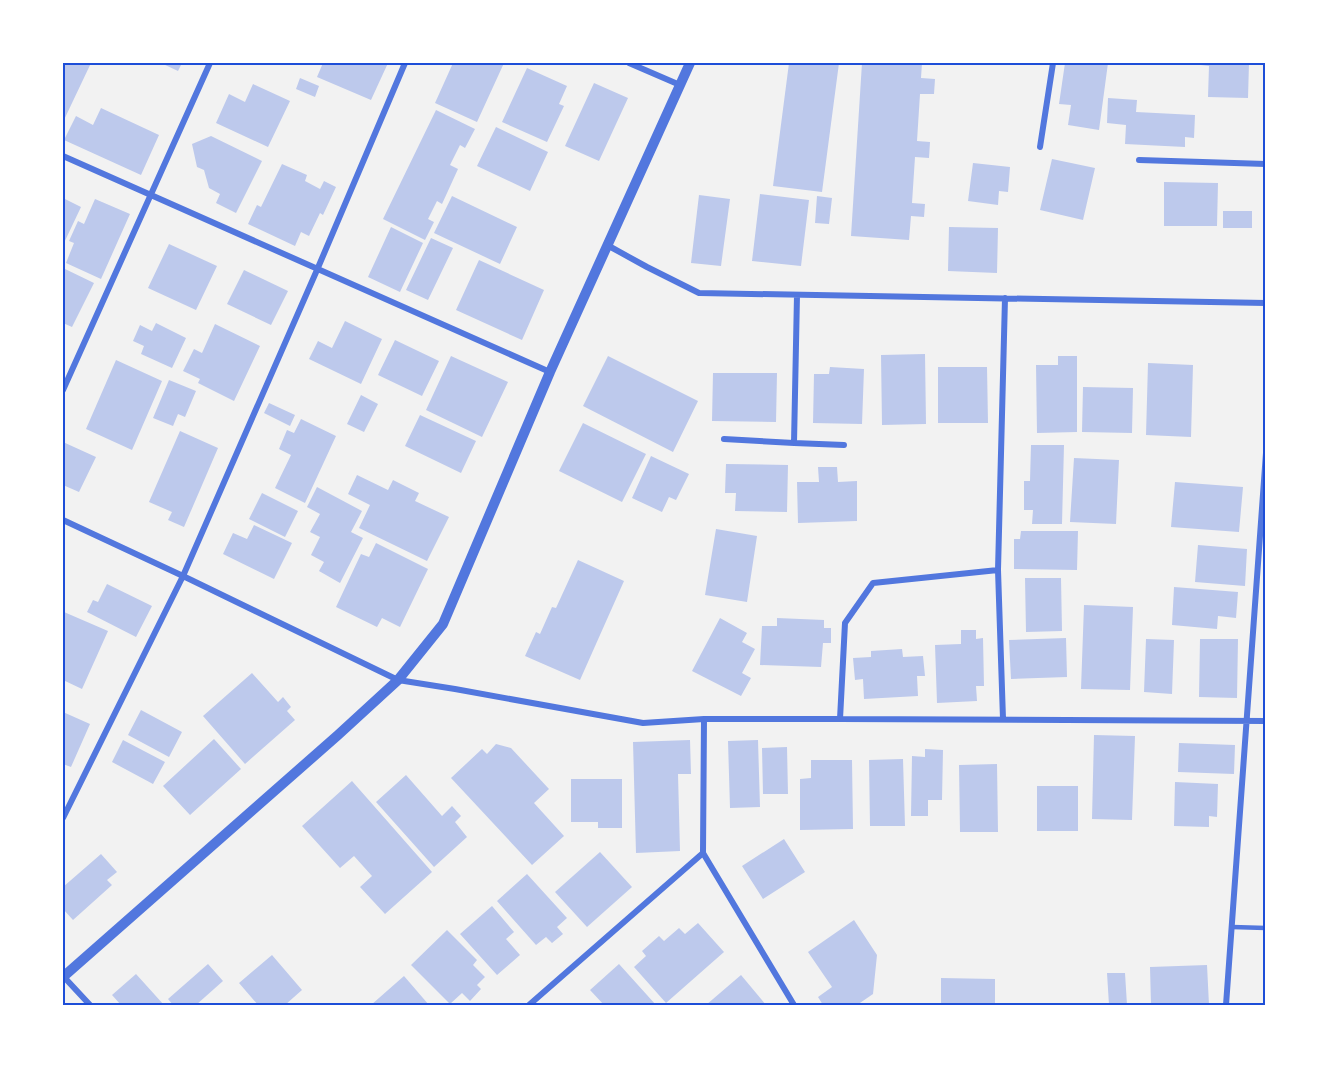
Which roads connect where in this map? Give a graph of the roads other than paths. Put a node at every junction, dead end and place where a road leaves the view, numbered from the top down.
1 (210, 63) edge
2 (405, 63) edge
3 (629, 63) edge
4 (690, 63) edge
5 (1053, 63) edge
6 (681, 85) junction
7 (1040, 147) dead end
8 (63, 156) edge
9 (1139, 160) dead end
10 (1266, 164) edge
11 (152, 195) junction
12 (607, 244) junction
13 (317, 270) junction
14 (797, 295) junction
15 (1005, 298) junction
16 (1266, 303) edge
17 (550, 372) junction
18 (63, 390) edge
19 (724, 439) dead end
20 (794, 443) junction
21 (844, 445) dead end
22 (1266, 453) edge
23 (63, 520) edge
24 (998, 570) junction
25 (183, 576) junction
26 (398, 681) junction
27 (704, 719) junction
28 (840, 719) junction
29 (1003, 719) junction
30 (1247, 720) junction
31 (1266, 721) edge
32 (63, 818) edge
33 (703, 853) junction
34 (1232, 927) junction
35 (1266, 928) edge
36 (63, 977) edge
37 (90, 1005) edge
38 (529, 1005) edge
39 (794, 1005) edge
40 (1226, 1005) edge

1 - 11 street
2 - 13 street
3 - 6 street
4 - 6 street
5 - 7 street
6 - 12 street
8 - 11 street
9 - 10 street
11 - 13 street
11 - 18 street
12 - 14 street
12 - 17 street
13 - 17 street
13 - 25 street
14 - 15 street
14 - 20 street
15 - 16 street
15 - 24 street
17 - 26 street
19 - 20 street
20 - 21 street
22 - 30 street
23 - 25 street
24 - 28 street
24 - 29 street
25 - 26 street
25 - 32 street
26 - 27 street
26 - 36 street
27 - 28 street
27 - 33 street
28 - 29 street
29 - 30 street
30 - 31 street
30 - 34 street
33 - 38 street
33 - 39 street
34 - 35 lane
34 - 40 street
36 - 37 street

